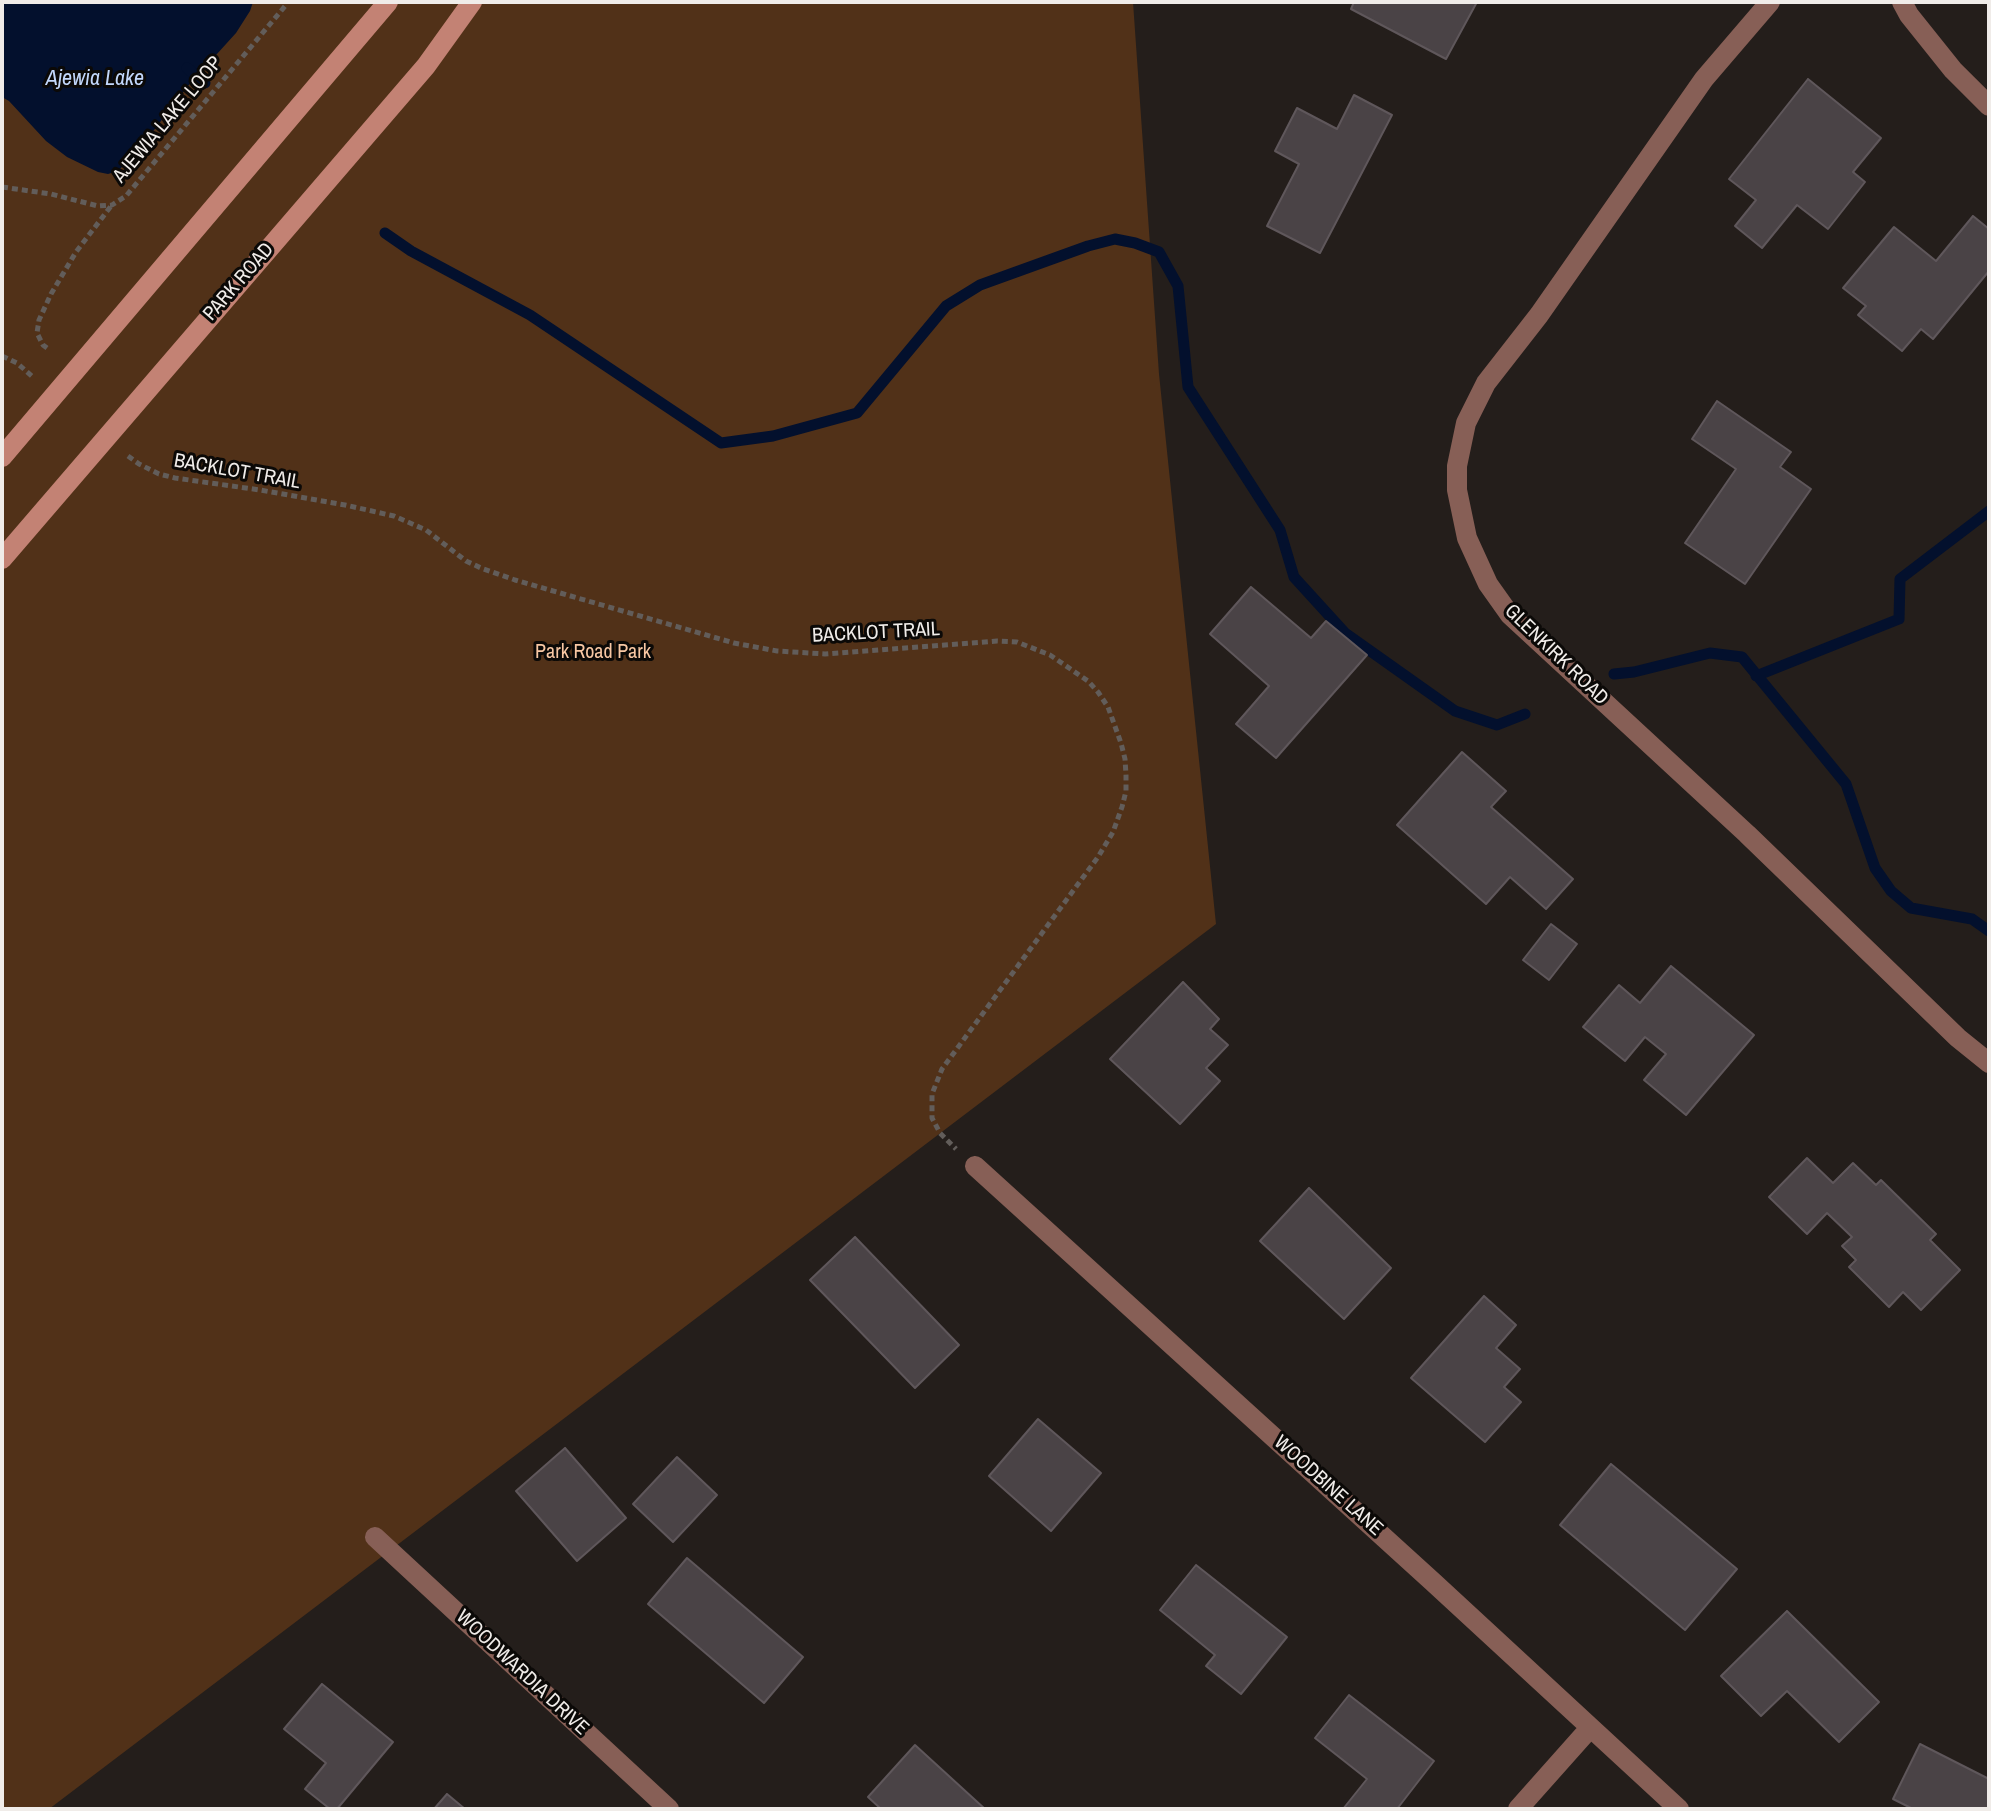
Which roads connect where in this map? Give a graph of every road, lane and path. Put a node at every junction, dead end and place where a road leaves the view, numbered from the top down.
1 (286, 2) edge
2 (388, 2) edge
3 (472, 2) edge
4 (1770, 2) edge
5 (1902, 2) edge
6 (1989, 106) edge
7 (2, 187) edge
8 (112, 205) junction
9 (47, 348) dead end
10 (2, 356) edge
11 (37, 380) dead end
12 (121, 450) dead end
13 (2, 457) edge
14 (2, 559) edge
15 (1989, 1063) edge
16 (975, 1166) joint
17 (375, 1537) dead end
18 (1590, 1728) junction
19 (669, 1809) edge
20 (1518, 1809) edge
21 (1679, 1809) edge

1 - 8 path, AJEWIA LAKE LOOP
2 - 13 main road
3 - 14 main road, PARK ROAD
4 - 15 street, GLENKIRK ROAD
5 - 6 street
7 - 8 path, AJEWIA LAKE LOOP
8 - 9 path
10 - 11 path
12 - 16 path, BACKLOT TRAIL
16 - 18 street, WOODBINE LANE
17 - 19 street, WOODWARDIA DRIVE
18 - 20 street
18 - 21 street, WOODBINE LANE

